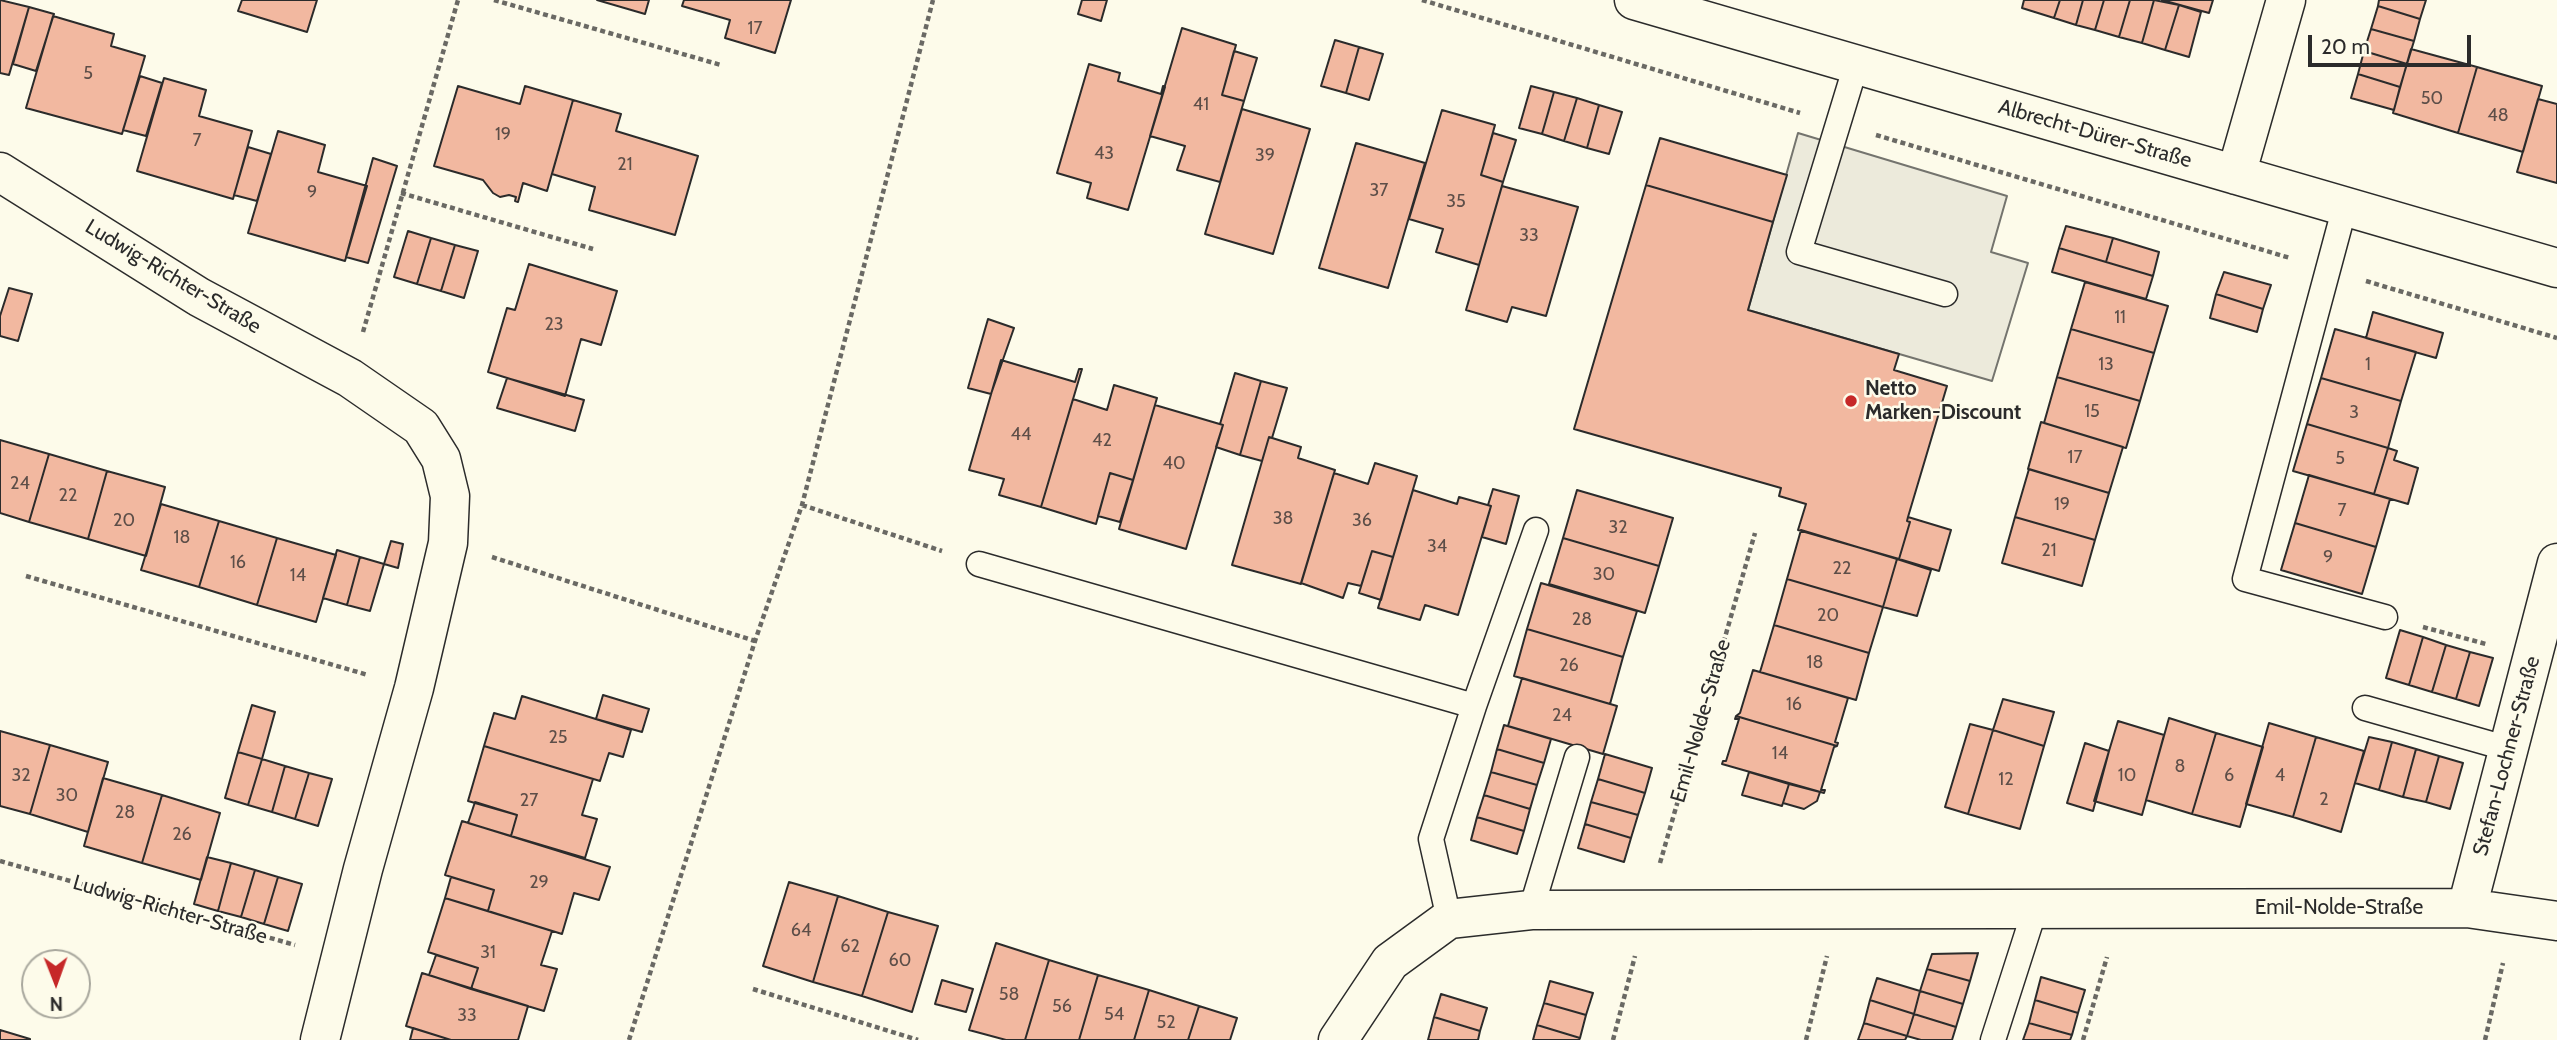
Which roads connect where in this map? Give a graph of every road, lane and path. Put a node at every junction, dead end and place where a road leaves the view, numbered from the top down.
1 (458, 0) edge
2 (494, 0) edge
3 (933, 0) edge
4 (1422, 0) edge
5 (1634, 0) edge
6 (2286, 0) edge
7 (721, 65) dead end
8 (1856, 65) junction
9 (1838, 124) junction
10 (0, 172) edge
11 (2236, 175) junction
12 (401, 193) junction
13 (2345, 206) junction
14 (593, 248) dead end
15 (2557, 268) edge
16 (2328, 270) junction
17 (1945, 294) dead end
18 (2557, 338) edge
19 (350, 377) junction
20 (802, 505) junction
21 (1536, 530) dead end
22 (1755, 533) dead end
23 (448, 543) junction
24 (2557, 563) edge
25 (979, 564) joint
26 (26, 576) dead end
27 (2385, 617) joint
28 (755, 641) junction
29 (2532, 658) junction
30 (414, 688) junction
31 (1474, 706) junction
32 (2365, 708) dead end
33 (2509, 749) junction
34 (1577, 757) dead end
35 (0, 861) edge
36 (2121, 908) junction
37 (2467, 908) junction
38 (1647, 909) junction
39 (1839, 909) junction
40 (2035, 909) junction
41 (1531, 910) junction
42 (2515, 915) junction
43 (1449, 919) junction
44 (2557, 920) edge
45 (339, 958) junction
46 (753, 989) dead end
47 (320, 1040) edge
48 (629, 1040) edge
49 (918, 1040) edge
50 (1338, 1040) edge
51 (1613, 1040) edge
52 (1806, 1040) edge
53 (1993, 1040) edge
54 (2083, 1040) edge
55 (2484, 1040) edge

1 - 12 path
2 - 7 path
3 - 20 path
4 - 9 path
5 - 8 street, Albrecht-Dürer-Straße
6 - 11 street
8 - 9 lane
8 - 11 street, Albrecht-Dürer-Straße
9 - 16 path
9 - 17 lane
10 - 19 street, Ludwig-Richter-Straße
11 - 13 street, Albrecht-Dürer-Straße
12 - 14 path
12 - 19 path
13 - 15 street, Albrecht-Dürer-Straße
13 - 16 lane
16 - 18 path
16 - 27 lane
19 - 23 street, Ludwig-Richter-Straße
20 - 25 path
20 - 28 path
21 - 31 lane
22 - 38 path, Emil-Nolde-Straße
23 - 28 path
23 - 30 street, Ludwig-Richter-Straße
24 - 29 street, Stefan-Lochner-Straße
25 - 31 lane
26 - 30 path
27 - 29 path
28 - 48 path
29 - 33 street, Stefan-Lochner-Straße
30 - 45 street, Ludwig-Richter-Straße
31 - 43 lane
32 - 33 lane
33 - 37 street, Stefan-Lochner-Straße
34 - 41 lane
35 - 45 path, Ludwig-Richter-Straße
36 - 37 street, Emil-Nolde-Straße
36 - 40 street, Emil-Nolde-Straße
36 - 54 path
37 - 42 street, Emil-Nolde-Straße
38 - 39 street, Emil-Nolde-Straße
38 - 41 street, Emil-Nolde-Straße
38 - 51 path, Emil-Nolde-Straße
39 - 40 street, Emil-Nolde-Straße
39 - 52 path
40 - 53 lane
41 - 43 street, Emil-Nolde-Straße
42 - 44 street, Emil-Nolde-Straße
42 - 55 path
43 - 50 street, Emil-Nolde-Straße
45 - 47 street, Ludwig-Richter-Straße
46 - 49 path

